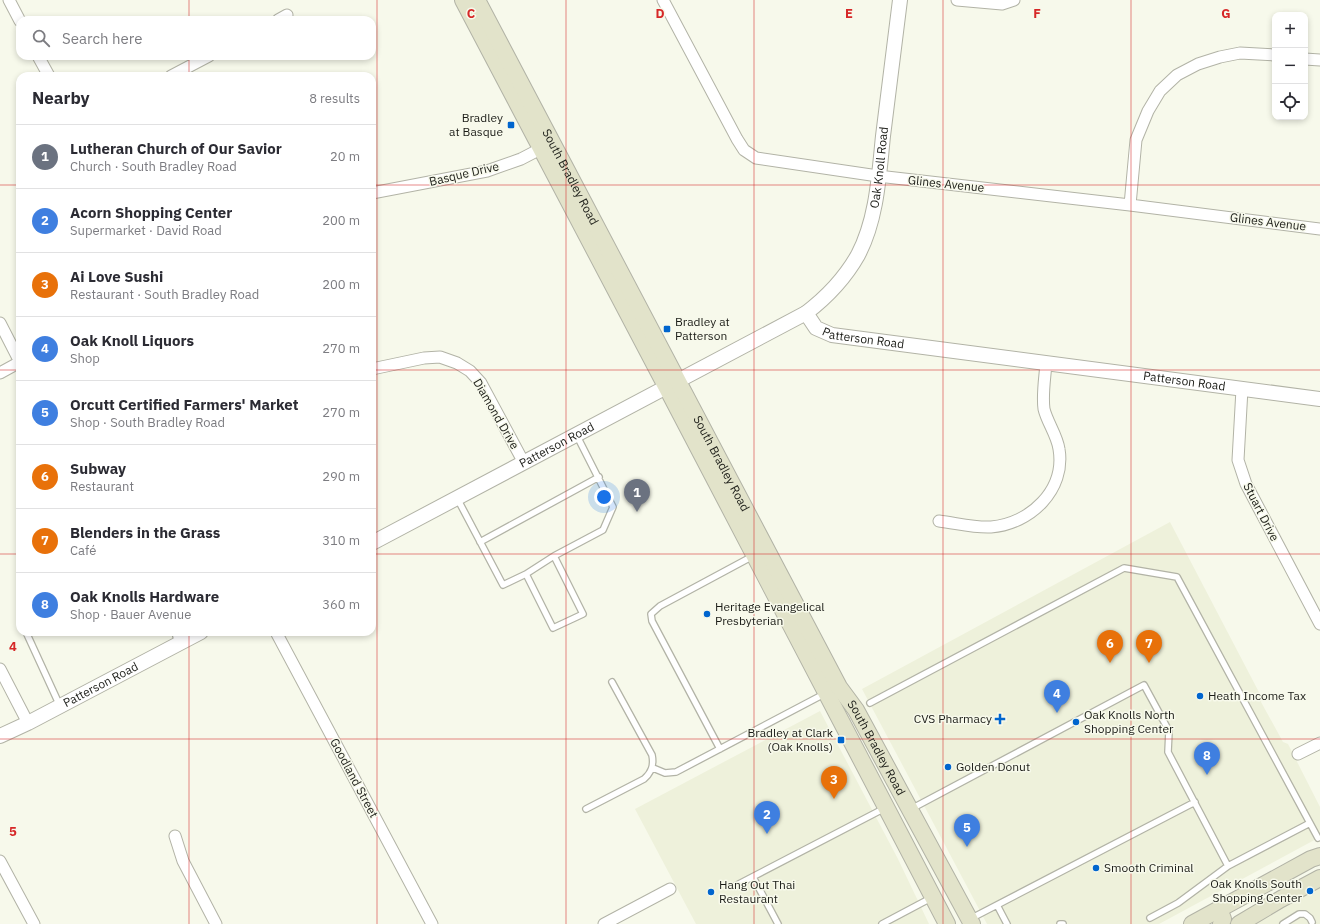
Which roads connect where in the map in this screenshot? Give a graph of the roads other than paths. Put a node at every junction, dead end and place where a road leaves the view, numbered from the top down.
1 (8, 0) edge
2 (463, 0) edge
3 (477, 0) edge
4 (663, 0) edge
5 (900, 0) edge
6 (957, 0) edge
7 (1014, 0) edge
8 (17, 16) edge
9 (1272, 55) edge
10 (1308, 58) edge
11 (40, 60) edge
12 (201, 60) edge
13 (1320, 60) edge
14 (47, 72) edge
15 (178, 72) edge
16 (547, 146) junction
17 (878, 176) junction
18 (376, 192) edge
19 (1130, 205) junction
20 (1320, 229) edge
21 (806, 313) junction
22 (0, 324) edge
23 (16, 354) edge
24 (1046, 363) junction
25 (16, 364) edge
26 (376, 368) edge
27 (0, 373) edge
28 (673, 384) junction
29 (1242, 389) junction
30 (1320, 399) edge
31 (577, 435) junction
32 (524, 463) junction
33 (599, 477) junction
34 (457, 498) junction
35 (939, 521) dead end
36 (376, 541) edge
37 (480, 542) junction
38 (755, 555) junction
39 (554, 556) junction
40 (526, 574) junction
41 (1320, 624) edge
42 (28, 636) edge
43 (278, 636) edge
44 (177, 638) edge
45 (0, 669) edge
46 (612, 682) dead end
47 (833, 690) junction
48 (870, 703) dead end
49 (60, 706) junction
50 (28, 723) junction
51 (864, 725) junction
52 (0, 736) edge
53 (1320, 743) edge
54 (720, 749) junction
55 (1298, 754) dead end
56 (652, 768) junction
57 (1195, 802) junction
58 (886, 807) junction
59 (586, 809) dead end
60 (910, 809) junction
61 (1310, 823) junction
62 (175, 836) dead end
63 (1318, 838) dead end
64 (1320, 856) edge
65 (0, 861) edge
66 (1228, 866) junction
67 (946, 876) junction
68 (753, 877) junction
69 (1320, 878) edge
70 (735, 886) dead end
71 (670, 889) dead end
72 (934, 897) junction
73 (997, 905) junction
74 (1220, 917) edge
75 (1150, 918) dead end
76 (971, 922) edge
77 (1312, 922) dead end
78 (34, 924) edge
79 (216, 924) edge
80 (432, 924) edge
81 (604, 924) edge
82 (778, 924) edge
83 (882, 924) edge
84 (947, 924) edge
85 (1007, 924) edge
86 (1192, 924) edge
87 (1239, 924) edge
88 (1283, 924) edge

1 - 8 street
2 - 16 main road, South Bradley Road
3 - 16 main road, South Bradley Road
4 - 17 street, Glines Avenue
5 - 17 street, Oak Knoll Road
6 - 7 street
9 - 19 street
10 - 13 street
11 - 14 street
12 - 15 street
16 - 18 street, Basque Drive
16 - 28 main road, South Bradley Road
17 - 19 street, Glines Avenue
17 - 21 street, Oak Knoll Road
19 - 20 street, Glines Avenue
21 - 24 street, Patterson Road
21 - 28 street, Patterson Road
22 - 23 street
24 - 29 street, Patterson Road
24 - 35 street
25 - 27 street
26 - 32 street, Diamond Drive
28 - 31 street, Patterson Road
28 - 38 main road, South Bradley Road
28 - 47 main road, South Bradley Road
29 - 30 street, Patterson Road
29 - 41 street, Stuart Drive
31 - 32 street, Patterson Road
31 - 33 lane
32 - 34 street, Patterson Road
33 - 37 lane
33 - 39 lane
34 - 36 street, Patterson Road
34 - 37 lane
37 - 40 lane
38 - 47 main road, South Bradley Road
38 - 54 lane
39 - 40 lane
39 - 40 lane
42 - 49 lane
43 - 80 street, Goodland Street
44 - 49 street, Patterson Road
45 - 50 street
46 - 56 lane
47 - 51 main road, South Bradley Road
47 - 54 lane
47 - 58 main road, South Bradley Road
48 - 61 lane
49 - 50 street, Patterson Road
50 - 52 street, Patterson Road
51 - 58 main road
51 - 60 main road, South Bradley Road
53 - 55 street
54 - 56 lane
56 - 59 lane
57 - 60 lane
57 - 66 lane
57 - 73 lane
58 - 67 main road
58 - 68 lane
58 - 72 main road, South Bradley Road
60 - 67 main road, South Bradley Road
61 - 63 lane
61 - 66 lane
62 - 79 street
64 - 74 main road
65 - 78 street
66 - 75 lane
67 - 76 main road, South Bradley Road
68 - 70 lane
68 - 82 lane
69 - 87 main road
71 - 81 street
72 - 83 lane
72 - 84 main road, South Bradley Road
73 - 76 lane
73 - 85 lane
74 - 86 main road
77 - 88 lane

